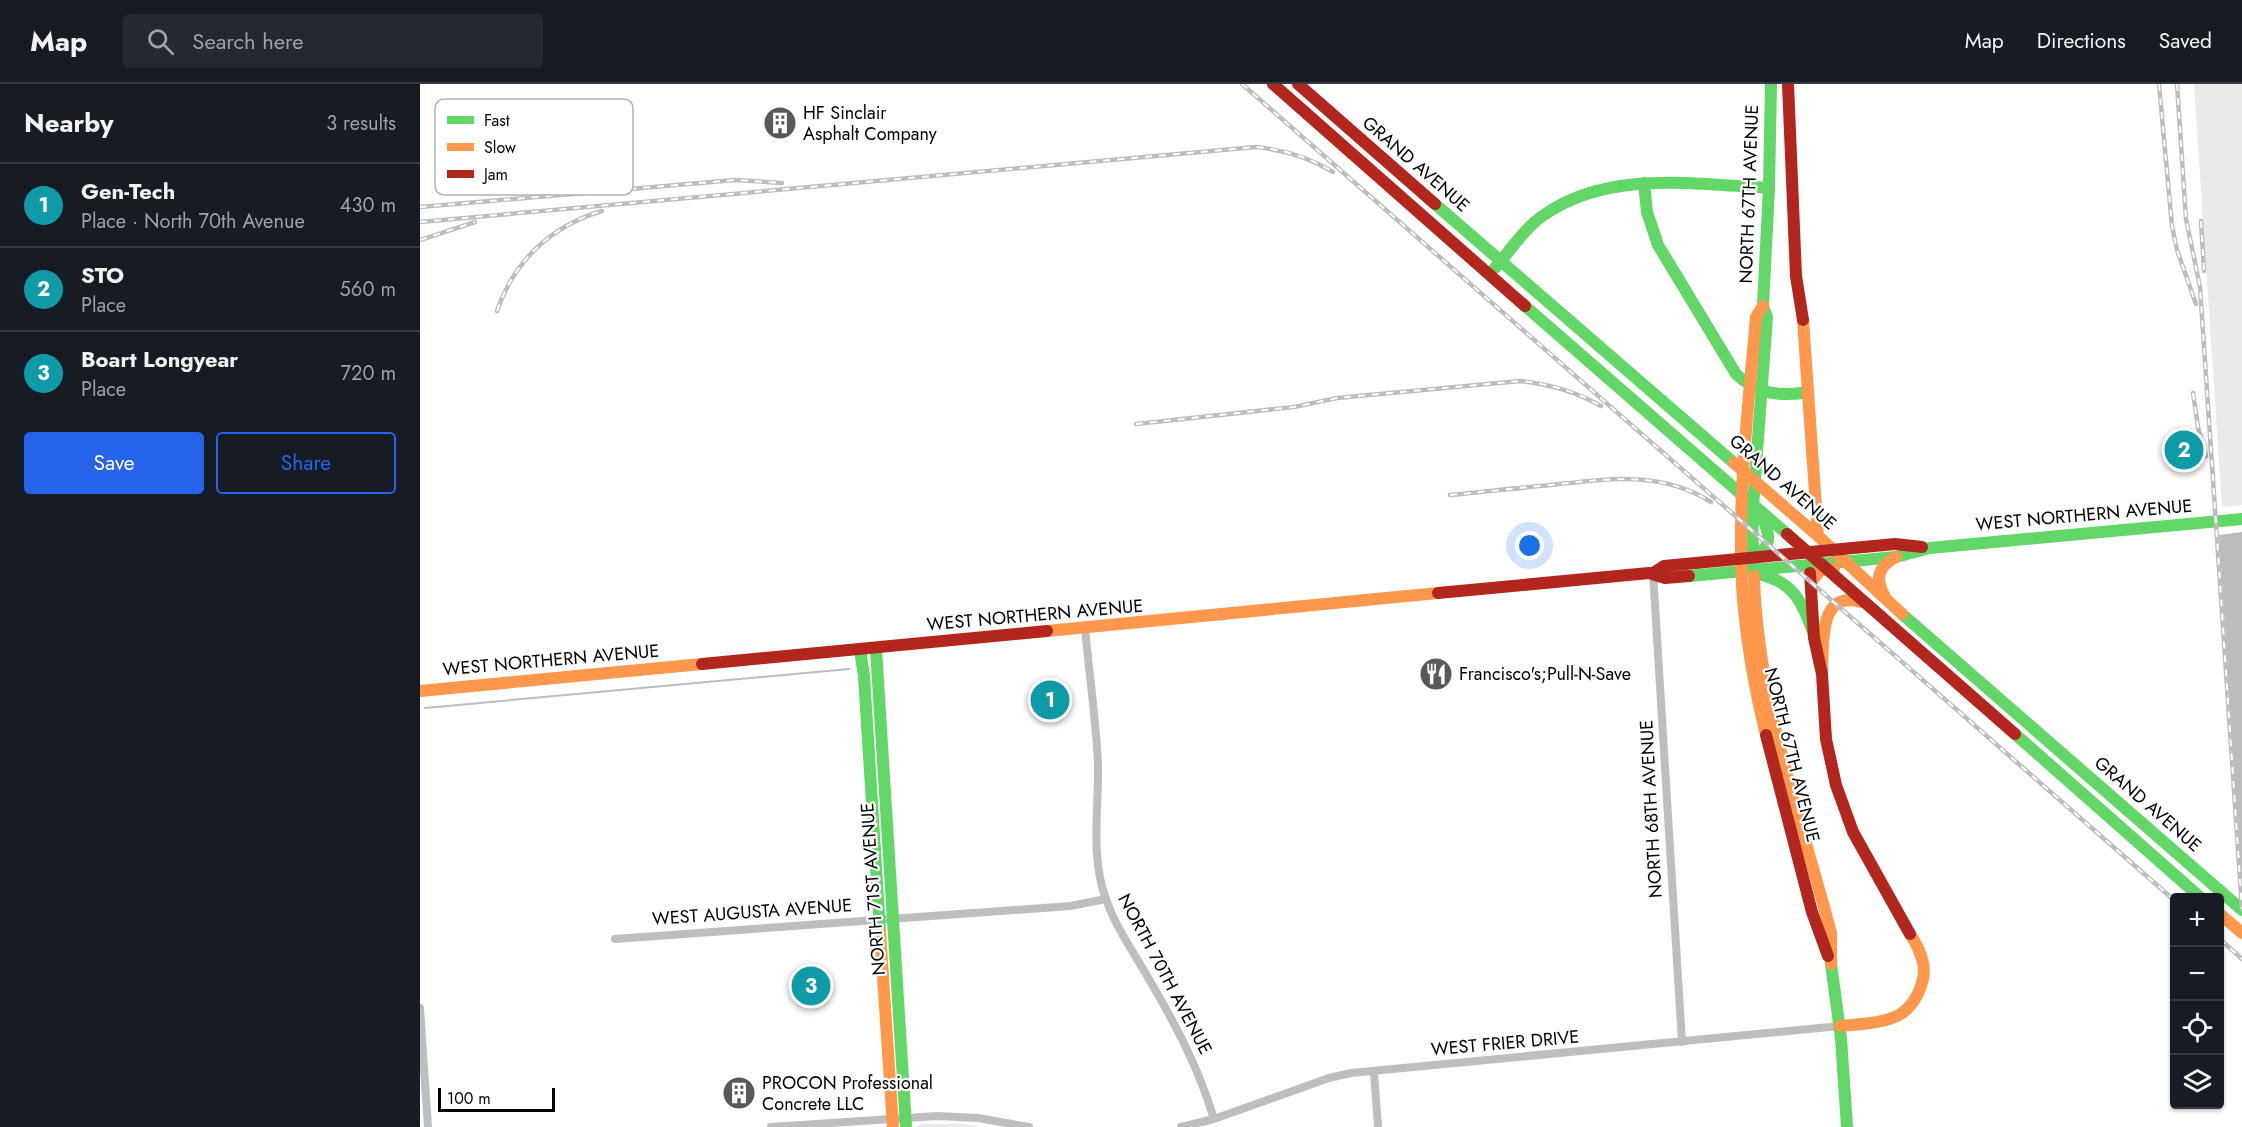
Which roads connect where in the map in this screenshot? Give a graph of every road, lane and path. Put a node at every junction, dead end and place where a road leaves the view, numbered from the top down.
1 (1273, 84) edge
2 (1298, 84) edge
3 (1771, 84) edge
4 (1788, 84) edge
5 (1333, 114) junction
6 (1322, 127) junction
7 (1644, 183) junction
8 (1769, 188) junction
9 (1500, 262) junction
10 (1489, 275) junction
11 (1763, 306) junction
12 (1808, 392) junction
13 (1744, 496) junction
14 (2242, 519) edge
15 (1818, 536) junction
16 (1930, 548) junction
17 (1833, 550) junction
18 (1810, 552) junction
19 (1896, 557) junction
20 (1748, 558) junction
21 (1846, 562) junction
22 (1820, 566) junction
23 (1794, 567) junction
24 (1857, 572) junction
25 (1653, 573) junction
26 (1731, 573) junction
27 (1886, 600) junction
28 (1867, 604) junction
29 (1085, 628) junction
30 (1813, 632) junction
31 (876, 649) junction
32 (860, 650) junction
33 (1754, 652) junction
34 (1822, 674) junction
35 (420, 691) edge
36 (2196, 893) edge
37 (1106, 898) junction
38 (2238, 907) edge
39 (2224, 914) edge
40 (893, 918) junction
41 (2224, 918) edge
42 (879, 919) junction
43 (2242, 933) edge
44 (615, 939) dead end
45 (420, 1008) edge
46 (1840, 1026) junction
47 (900, 1037) junction
48 (887, 1038) junction
49 (1682, 1042) junction
50 (1374, 1072) junction
51 (1214, 1119) junction
52 (892, 1122) edge
53 (906, 1122) edge
54 (428, 1127) edge
55 (771, 1127) edge
56 (1029, 1127) edge
57 (1181, 1127) edge
58 (1378, 1127) edge
59 (1847, 1127) edge

1 - 6 main road, GRAND AVENUE
2 - 5 main road, GRAND AVENUE
3 - 8 main road, NORTH 67TH AVENUE
4 - 12 main road, NORTH 67TH AVENUE
5 - 6 main road
5 - 9 main road, GRAND AVENUE
6 - 10 main road, GRAND AVENUE
7 - 8 main road
7 - 9 main road
7 - 12 main road
8 - 11 main road, NORTH 67TH AVENUE
9 - 10 main road
9 - 15 main road, GRAND AVENUE
10 - 13 main road, GRAND AVENUE
11 - 33 main road, NORTH 67TH AVENUE
11 - 33 main road, NORTH 67TH AVENUE
12 - 15 main road, NORTH 67TH AVENUE
13 - 18 main road, GRAND AVENUE
13 - 20 main road
14 - 16 main road, WEST NORTHERN AVENUE
15 - 17 main road, GRAND AVENUE
15 - 18 main road
16 - 17 main road, WEST NORTHERN AVENUE
16 - 19 main road, WEST NORTHERN AVENUE
17 - 18 main road, WEST NORTHERN AVENUE
17 - 21 main road, GRAND AVENUE
18 - 20 main road, WEST NORTHERN AVENUE
18 - 22 main road, GRAND AVENUE
18 - 23 main road
19 - 21 main road, WEST NORTHERN AVENUE
19 - 27 main road
20 - 25 main road, WEST NORTHERN AVENUE
21 - 22 main road, WEST NORTHERN AVENUE
21 - 24 main road, GRAND AVENUE
22 - 23 main road, WEST NORTHERN AVENUE
22 - 24 main road
22 - 28 main road, GRAND AVENUE
22 - 30 main road, NORTH 67TH AVENUE
23 - 26 main road, WEST NORTHERN AVENUE
24 - 27 main road, GRAND AVENUE
25 - 26 main road, WEST NORTHERN AVENUE
25 - 29 main road, WEST NORTHERN AVENUE
25 - 49 street, NORTH 68TH AVENUE
26 - 30 main road
27 - 38 main road, GRAND AVENUE
28 - 34 main road
28 - 36 main road, GRAND AVENUE
29 - 31 main road, WEST NORTHERN AVENUE
29 - 37 street, NORTH 70TH AVENUE
30 - 34 main road, NORTH 67TH AVENUE
31 - 32 main road, WEST NORTHERN AVENUE
31 - 40 main road, NORTH 71ST AVENUE
32 - 35 main road, WEST NORTHERN AVENUE
32 - 42 main road, NORTH 71ST AVENUE
33 - 46 main road, NORTH 67TH AVENUE
34 - 46 main road, NORTH 67TH AVENUE
37 - 40 street, WEST AUGUSTA AVENUE
37 - 51 street, NORTH 70TH AVENUE
38 - 39 main road
40 - 42 street, WEST AUGUSTA AVENUE
40 - 47 main road, NORTH 71ST AVENUE
41 - 43 main road
42 - 44 street, WEST AUGUSTA AVENUE
42 - 48 main road, NORTH 71ST AVENUE
45 - 54 street
46 - 49 street, WEST FRIER DRIVE
46 - 59 main road, NORTH 67TH AVENUE
47 - 48 main road
47 - 53 main road, NORTH 71ST AVENUE
48 - 52 main road, NORTH 71ST AVENUE
49 - 50 street, WEST FRIER DRIVE
50 - 51 street, WEST FRIER DRIVE
50 - 58 street
51 - 57 street, WEST FRIER DRIVE
52 - 53 street
52 - 55 street
53 - 56 street

